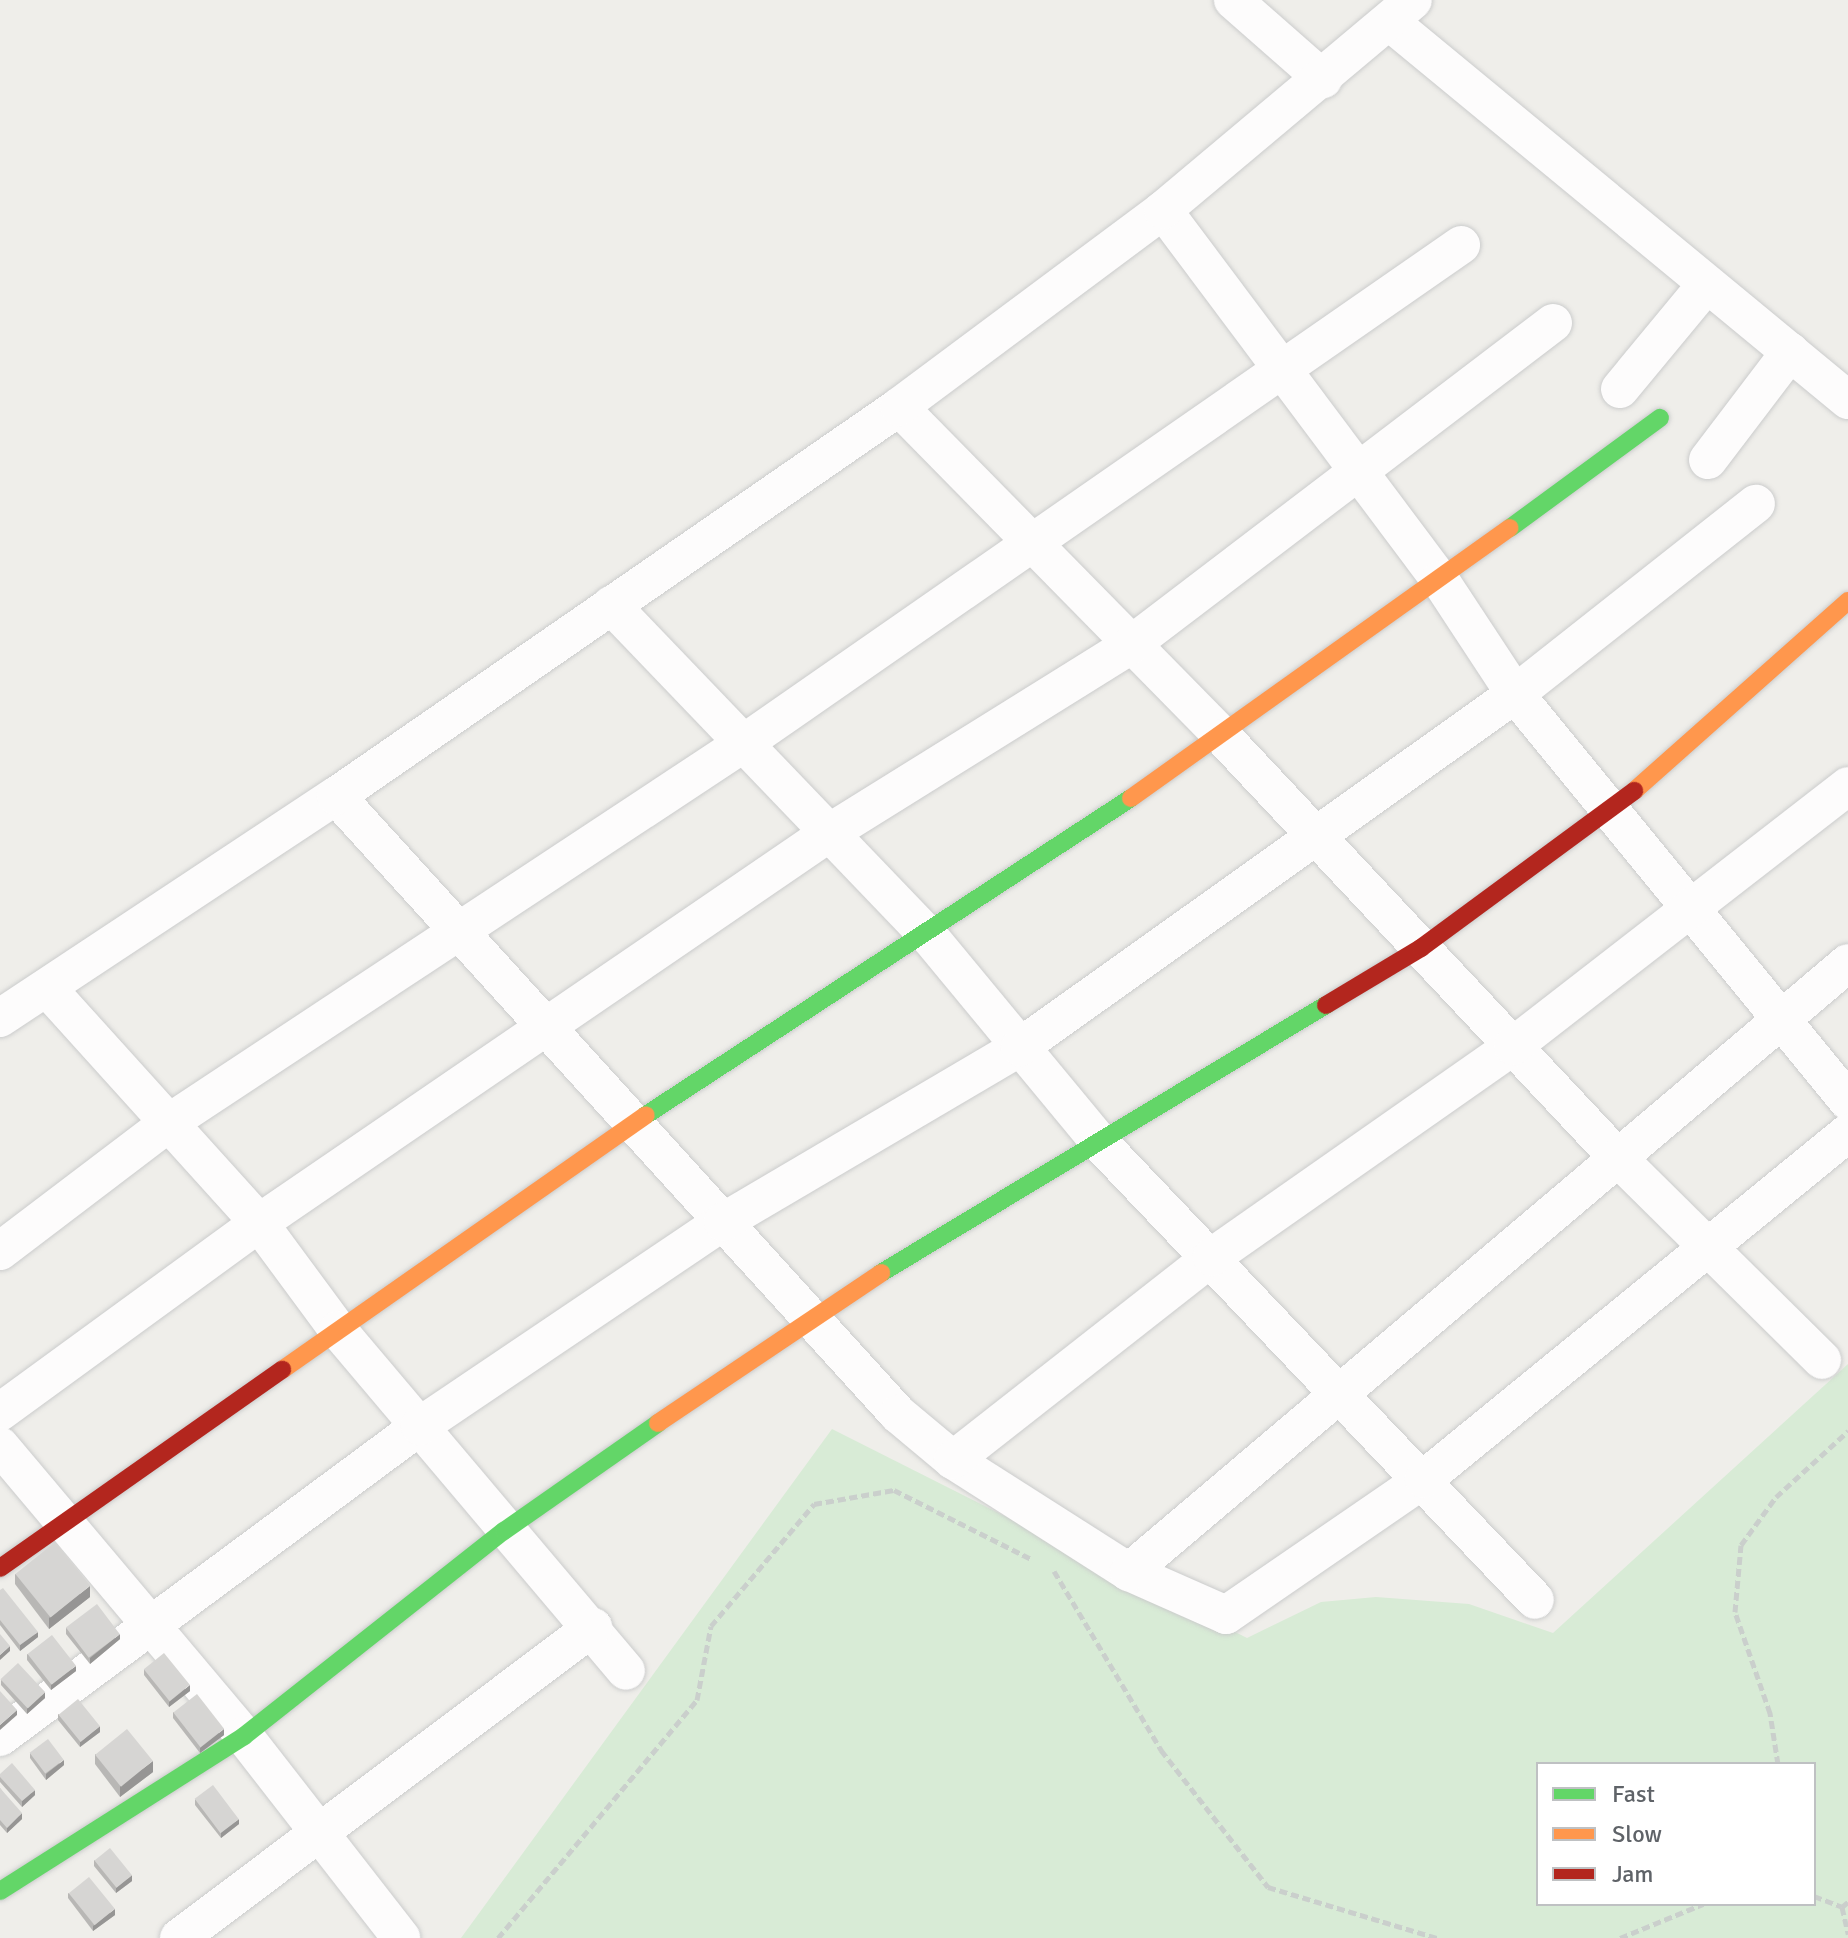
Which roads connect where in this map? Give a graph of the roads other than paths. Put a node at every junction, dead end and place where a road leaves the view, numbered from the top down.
1 (1233, 0) edge
2 (1402, 11) edge
3 (1323, 79) junction
4 (1163, 210) junction
5 (1461, 245) dead end
6 (1707, 284) junction
7 (1553, 323) dead end
8 (1790, 352) junction
9 (1283, 373) junction
10 (1620, 389) dead end
11 (1848, 400) edge
12 (899, 407) junction
13 (1660, 418) dead end
14 (1708, 460) dead end
15 (1357, 472) junction
16 (1756, 504) dead end
17 (1033, 541) junction
18 (1440, 580) junction
19 (1848, 601) edge
20 (611, 605) junction
21 (1129, 646) junction
22 (1515, 694) junction
23 (1224, 738) junction
24 (744, 743) junction
25 (1848, 786) edge
26 (336, 796) junction
27 (1613, 810) junction
28 (829, 833) junction
29 (1316, 837) junction
30 (1693, 906) junction
31 (455, 935) junction
32 (928, 935) junction
33 (1421, 948) junction
34 (1848, 963) edge
35 (47, 988) junction
36 (0, 1018) edge
37 (1780, 1020) junction
38 (543, 1027) junction
39 (1513, 1046) junction
40 (1020, 1047) junction
41 (1848, 1101) edge
42 (170, 1122) junction
43 (631, 1125) junction
44 (1848, 1133) edge
45 (1099, 1142) junction
46 (1618, 1158) junction
47 (723, 1222) junction
48 (259, 1223) junction
49 (1711, 1245) junction
50 (0, 1251) edge
51 (1212, 1257) junction
52 (805, 1319) junction
53 (338, 1330) junction
54 (1822, 1360) dead end
55 (1338, 1395) junction
56 (0, 1412) edge
57 (420, 1426) junction
58 (0, 1446) edge
59 (953, 1460) junction
60 (1424, 1479) junction
61 (69, 1520) junction
62 (504, 1531) junction
63 (0, 1568) edge
64 (1129, 1572) junction
65 (1535, 1600) dead end
66 (155, 1627) junction
67 (593, 1627) junction
68 (626, 1671) dead end
69 (244, 1736) junction
70 (0, 1737) edge
71 (320, 1830) junction
72 (0, 1891) edge
73 (390, 1934) edge
74 (179, 1938) edge

1 - 3 street
2 - 3 street
2 - 6 street
3 - 4 street
4 - 9 street
4 - 12 street
5 - 9 street
6 - 8 street
6 - 10 street
7 - 15 street
8 - 11 street
8 - 14 street
9 - 15 street
9 - 17 street
12 - 17 street
12 - 20 street
13 - 18 street
15 - 18 street
15 - 21 street
16 - 22 street
17 - 21 street
17 - 24 street
18 - 22 street
18 - 23 street
19 - 27 street
20 - 24 street
20 - 26 street
21 - 23 street
21 - 28 street
22 - 27 street
22 - 29 street
23 - 29 street
23 - 32 street
24 - 28 street
24 - 31 street
25 - 30 street
26 - 31 street
26 - 35 street
27 - 30 street
27 - 33 street
28 - 32 street
28 - 38 street
29 - 33 street
29 - 40 street
30 - 37 street
30 - 39 street
31 - 38 street
31 - 42 street
32 - 40 street
32 - 43 street
33 - 39 street
33 - 45 street
34 - 37 street
35 - 36 street
35 - 42 street
37 - 41 street
37 - 46 street
38 - 43 street
38 - 48 street
39 - 46 street
39 - 51 street
40 - 45 street
40 - 47 street
42 - 48 street
42 - 50 street
43 - 47 street
43 - 53 street
44 - 49 street
45 - 51 street
45 - 52 street
46 - 49 street
46 - 55 street
47 - 52 street
47 - 57 street
48 - 53 street
48 - 56 street
49 - 54 street
49 - 60 street
51 - 55 street
51 - 59 street
52 - 59 street
52 - 62 street
53 - 57 street
53 - 61 street
55 - 60 street
55 - 64 street
57 - 62 street
57 - 66 street
58 - 61 street
59 - 64 street
60 - 64 street
60 - 65 street
61 - 63 street
61 - 66 street
62 - 67 street
62 - 69 street
66 - 69 street
66 - 70 street
67 - 68 street
67 - 71 street
69 - 71 street
69 - 72 street
71 - 73 street
71 - 74 street

